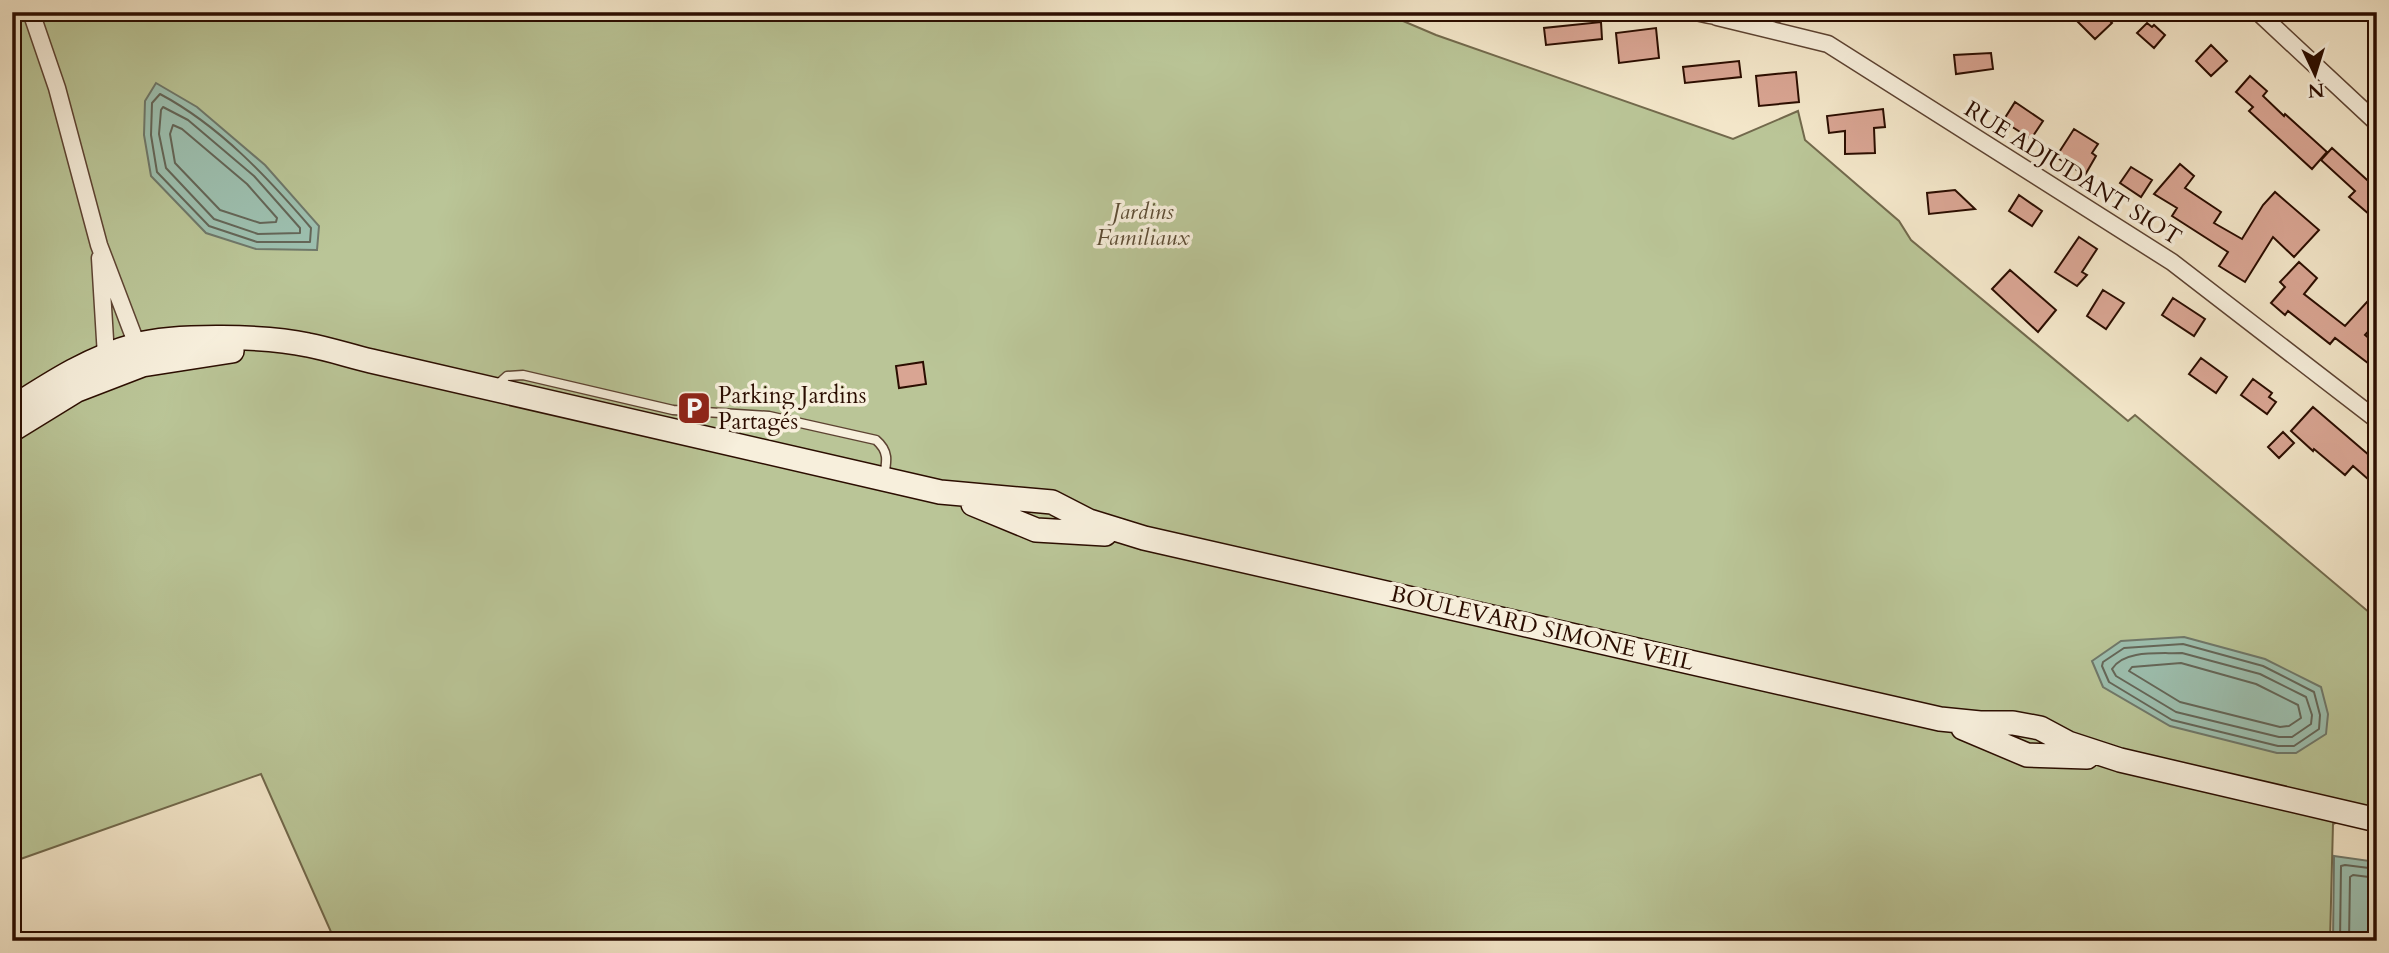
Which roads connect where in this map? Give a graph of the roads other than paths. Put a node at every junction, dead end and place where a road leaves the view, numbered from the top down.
1 (31, 12) edge
2 (1696, 12) edge
3 (1782, 12) edge
4 (2258, 12) edge
5 (1717, 17) junction
6 (2377, 122) edge
7 (99, 245) junction
8 (137, 345) junction
9 (370, 361) junction
10 (111, 365) junction
11 (492, 389) junction
12 (12, 408) edge
13 (2374, 412) edge
14 (12, 430) edge
15 (883, 479) junction
16 (2377, 820) edge

1 - 7 street
2 - 5 street
3 - 5 street
4 - 6 street
5 - 13 street, RUE ADJUDANT SIOT
7 - 8 street
7 - 10 street
8 - 9 main road, BOULEVARD SIMONE VEIL
8 - 10 main road
9 - 10 main road, BOULEVARD SIMONE VEIL
9 - 11 main road, BOULEVARD SIMONE VEIL
10 - 12 main road, BOULEVARD SIMONE VEIL
10 - 14 main road, BOULEVARD SIMONE VEIL
11 - 15 main road, BOULEVARD SIMONE VEIL
11 - 15 lane
15 - 16 main road, BOULEVARD SIMONE VEIL

